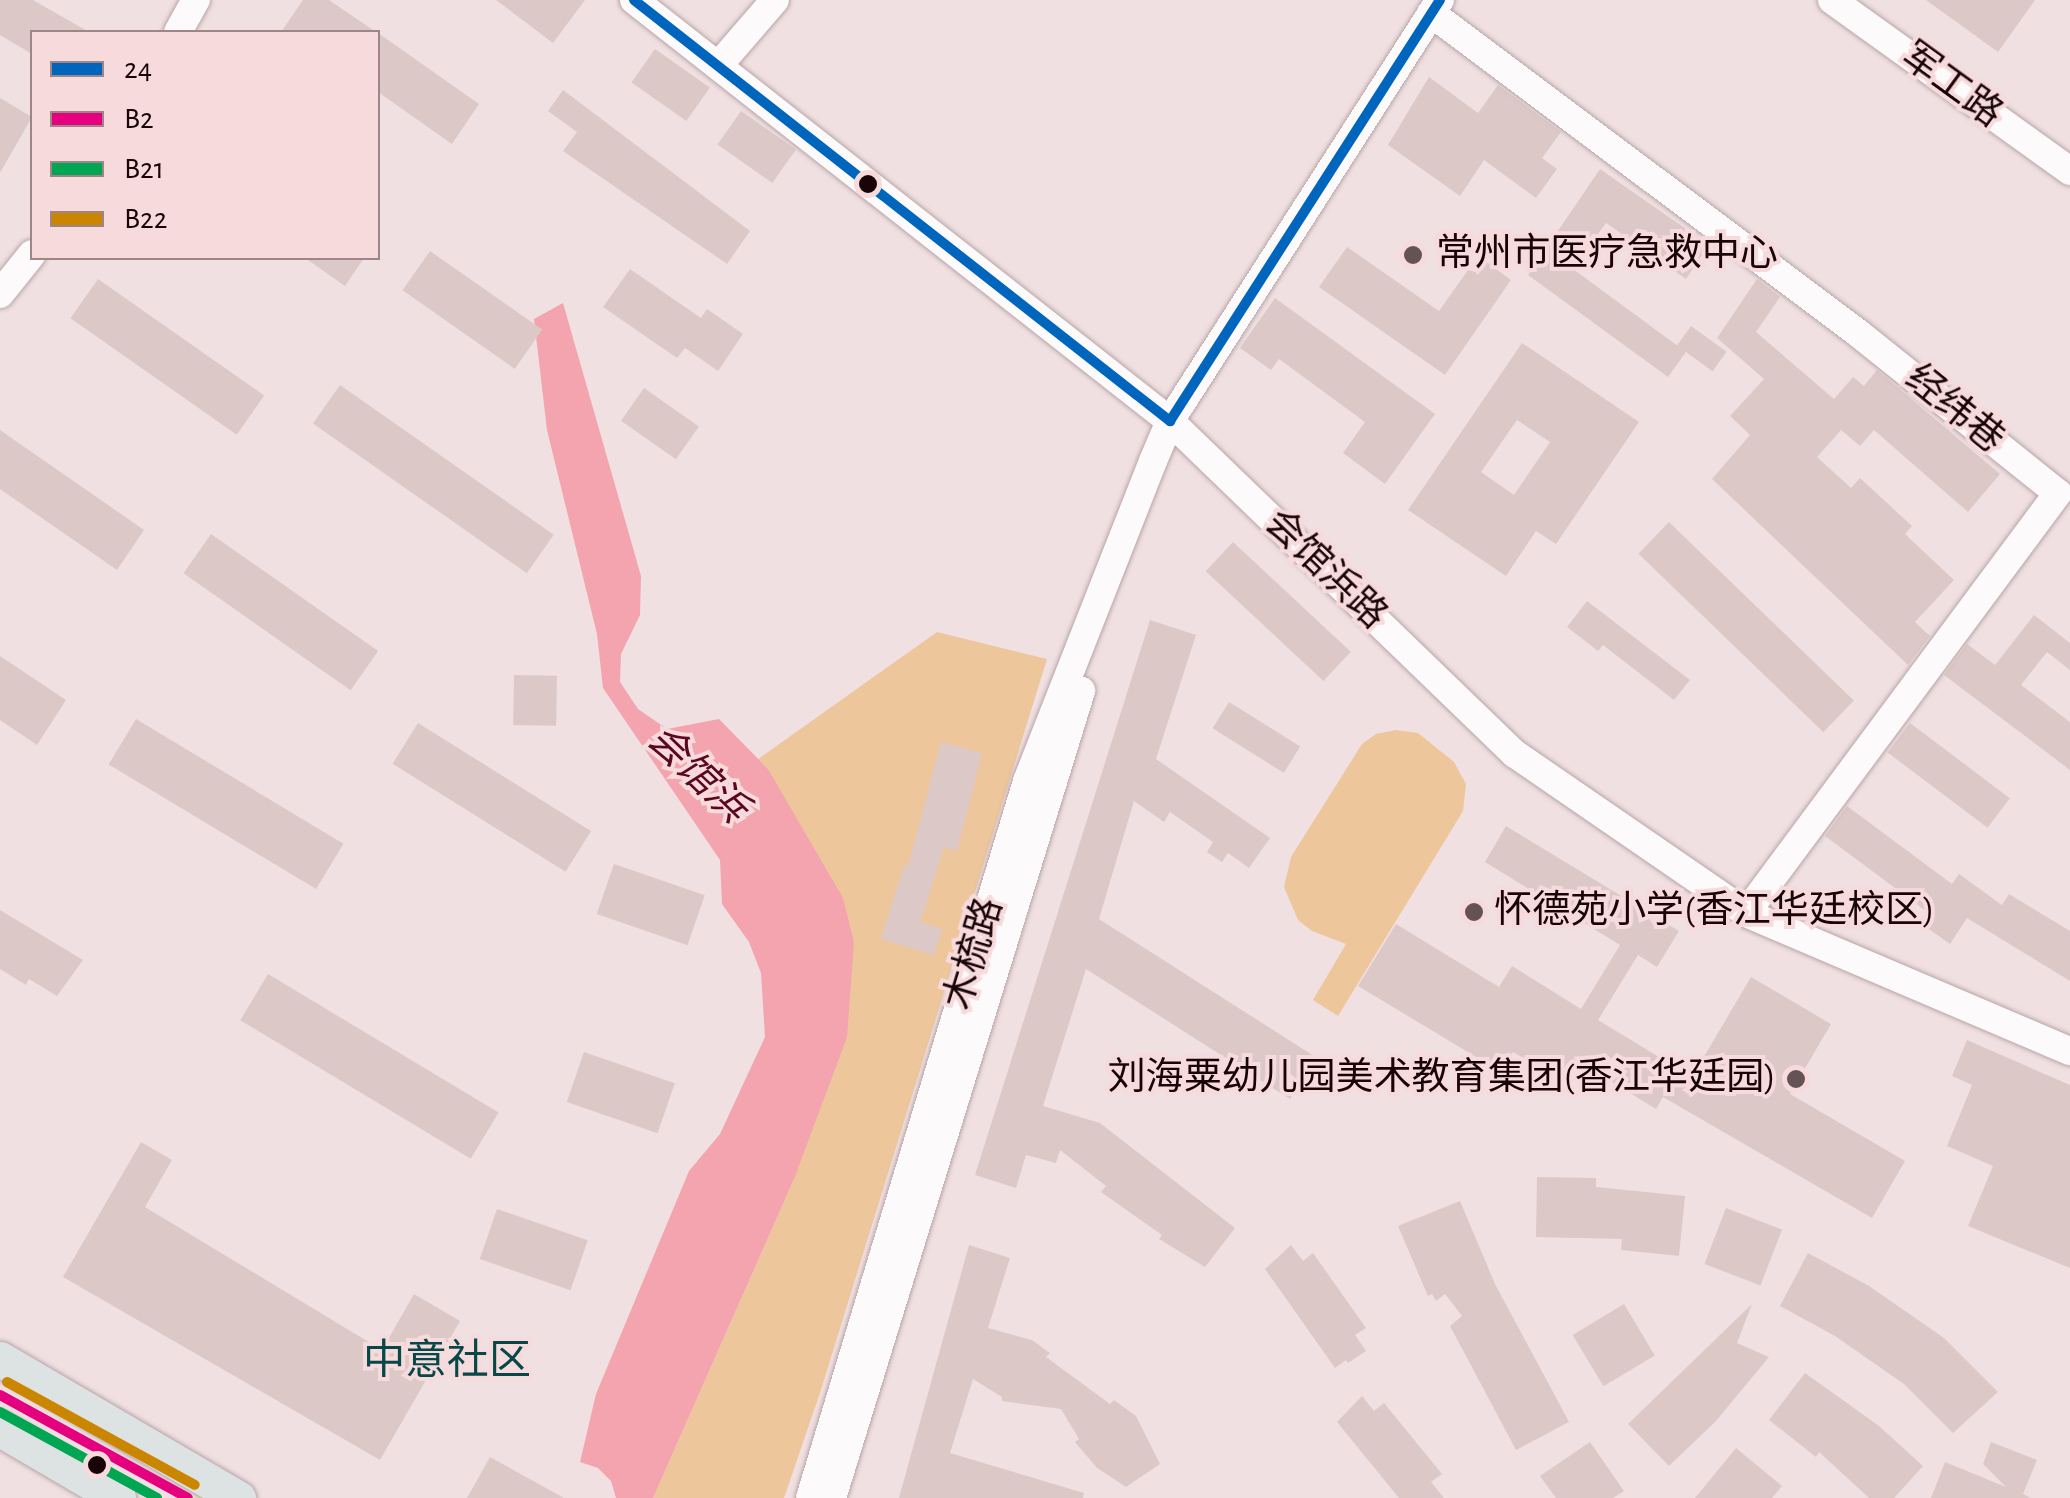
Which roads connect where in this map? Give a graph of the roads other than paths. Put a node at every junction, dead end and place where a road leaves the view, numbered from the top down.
1 (196, 0) edge
2 (634, 0) edge
3 (775, 0) edge
4 (1832, 0) edge
5 (1436, 7) edge
6 (179, 30) edge
7 (718, 66) junction
8 (2070, 172) edge
9 (30, 256) edge
10 (0, 294) edge
11 (1170, 421) junction
12 (1746, 912) junction
13 (2070, 1051) edge
14 (0, 1359) edge
15 (0, 1429) edge
16 (118, 1498) edge
17 (238, 1498) edge
18 (810, 1498) edge
19 (832, 1498) edge

1 - 6 street
2 - 7 street, 会馆浜路
3 - 7 street
4 - 8 street, 军工路
5 - 11 street, 木梳路
5 - 12 street, 经纬巷
7 - 11 street, 会馆浜路
9 - 10 street
11 - 12 street, 会馆浜路
11 - 18 street, 木梳路
11 - 19 street, 木梳路
12 - 13 street, 会馆浜路
14 - 17 main road
15 - 16 main road

